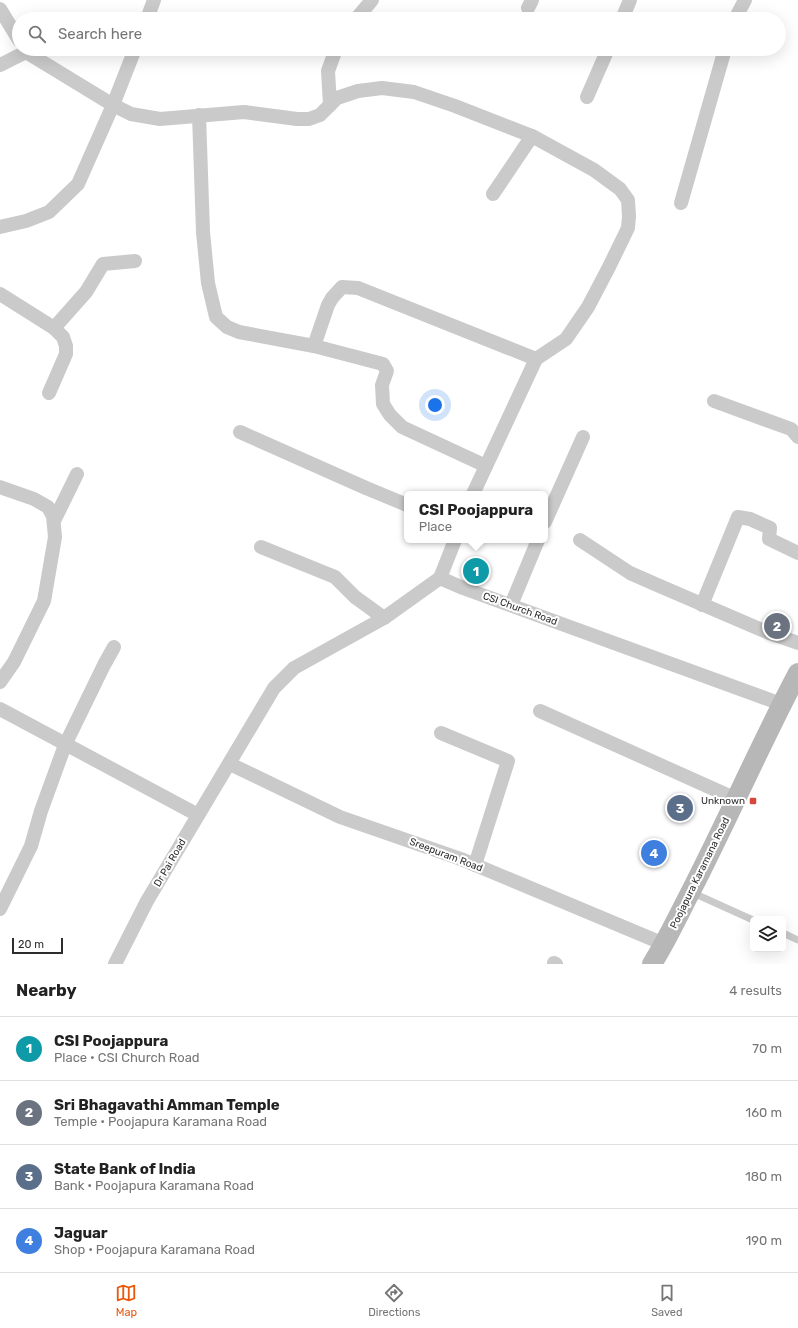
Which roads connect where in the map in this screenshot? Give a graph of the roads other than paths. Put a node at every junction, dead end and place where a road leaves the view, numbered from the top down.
1 (154, 0) edge
2 (372, 0) edge
3 (630, 0) edge
4 (745, 0) edge
5 (0, 9) edge
6 (150, 12) edge
7 (362, 12) edge
8 (625, 12) edge
9 (739, 12) edge
10 (12, 29) edge
11 (16, 56) edge
12 (35, 56) edge
13 (132, 56) edge
14 (333, 56) edge
15 (605, 56) edge
16 (723, 56) edge
17 (0, 65) edge
18 (587, 97) dead end
19 (113, 105) junction
20 (330, 105) junction
21 (199, 115) junction
22 (532, 136) junction
23 (493, 194) dead end
24 (680, 203) dead end
25 (0, 227) edge
26 (135, 261) dead end
27 (0, 294) edge
28 (54, 328) junction
29 (314, 346) junction
30 (536, 359) junction
31 (49, 393) dead end
32 (714, 401) dead end
33 (240, 432) dead end
34 (583, 437) dead end
35 (798, 437) edge
36 (486, 466) junction
37 (77, 474) dead end
38 (0, 487) edge
39 (474, 491) edge
40 (404, 504) edge
41 (548, 515) edge
42 (54, 521) junction
43 (580, 540) dead end
44 (454, 543) edge
45 (537, 543) edge
46 (261, 547) dead end
47 (798, 553) edge
48 (440, 578) junction
49 (511, 605) junction
50 (702, 605) junction
51 (384, 618) junction
52 (798, 643) edge
53 (114, 646) dead end
54 (798, 673) edge
55 (0, 682) edge
56 (781, 704) junction
57 (0, 709) edge
58 (540, 711) dead end
59 (441, 733) dead end
60 (65, 745) junction
61 (230, 764) junction
62 (736, 799) junction
63 (198, 815) junction
64 (475, 865) junction
65 (691, 892) junction
66 (0, 909) edge
67 (750, 919) edge
68 (786, 934) edge
69 (798, 940) edge
70 (664, 944) junction
71 (115, 964) edge
72 (652, 964) edge

1 - 6 street
2 - 7 street
3 - 8 street
4 - 9 street
5 - 10 street
11 - 17 street
12 - 19 street
13 - 19 street
14 - 20 street
15 - 18 street
16 - 24 street
19 - 21 street
19 - 25 street
20 - 21 street
20 - 22 street
21 - 29 street
22 - 23 street
22 - 30 street
26 - 28 street
27 - 28 street
28 - 31 street
29 - 30 street
29 - 36 street
30 - 36 street
32 - 35 street
33 - 40 street
34 - 41 street
36 - 39 street
37 - 42 street
38 - 42 street
42 - 55 street
43 - 50 street
44 - 48 street
45 - 49 street
46 - 51 street
47 - 50 street
48 - 49 street, CSI Church Road
48 - 51 street
49 - 56 street, CSI Church Road
50 - 52 street
51 - 61 street
53 - 60 street
54 - 56 main road, Poojapura Karamana Road
56 - 62 main road, Poojapura Karamana Road
57 - 60 street
58 - 62 street
59 - 64 street
60 - 63 street
60 - 66 street
61 - 63 street, Dr Pai Road
61 - 64 street, Sreepuram Road
62 - 65 main road, Poojapura Karamana Road
63 - 71 street, Dr Pai Road
64 - 70 street, Sreepuram Road
65 - 67 lane
65 - 70 main road, Poojapura Karamana Road
68 - 69 lane
70 - 72 main road, Poojapura Karamana Road

